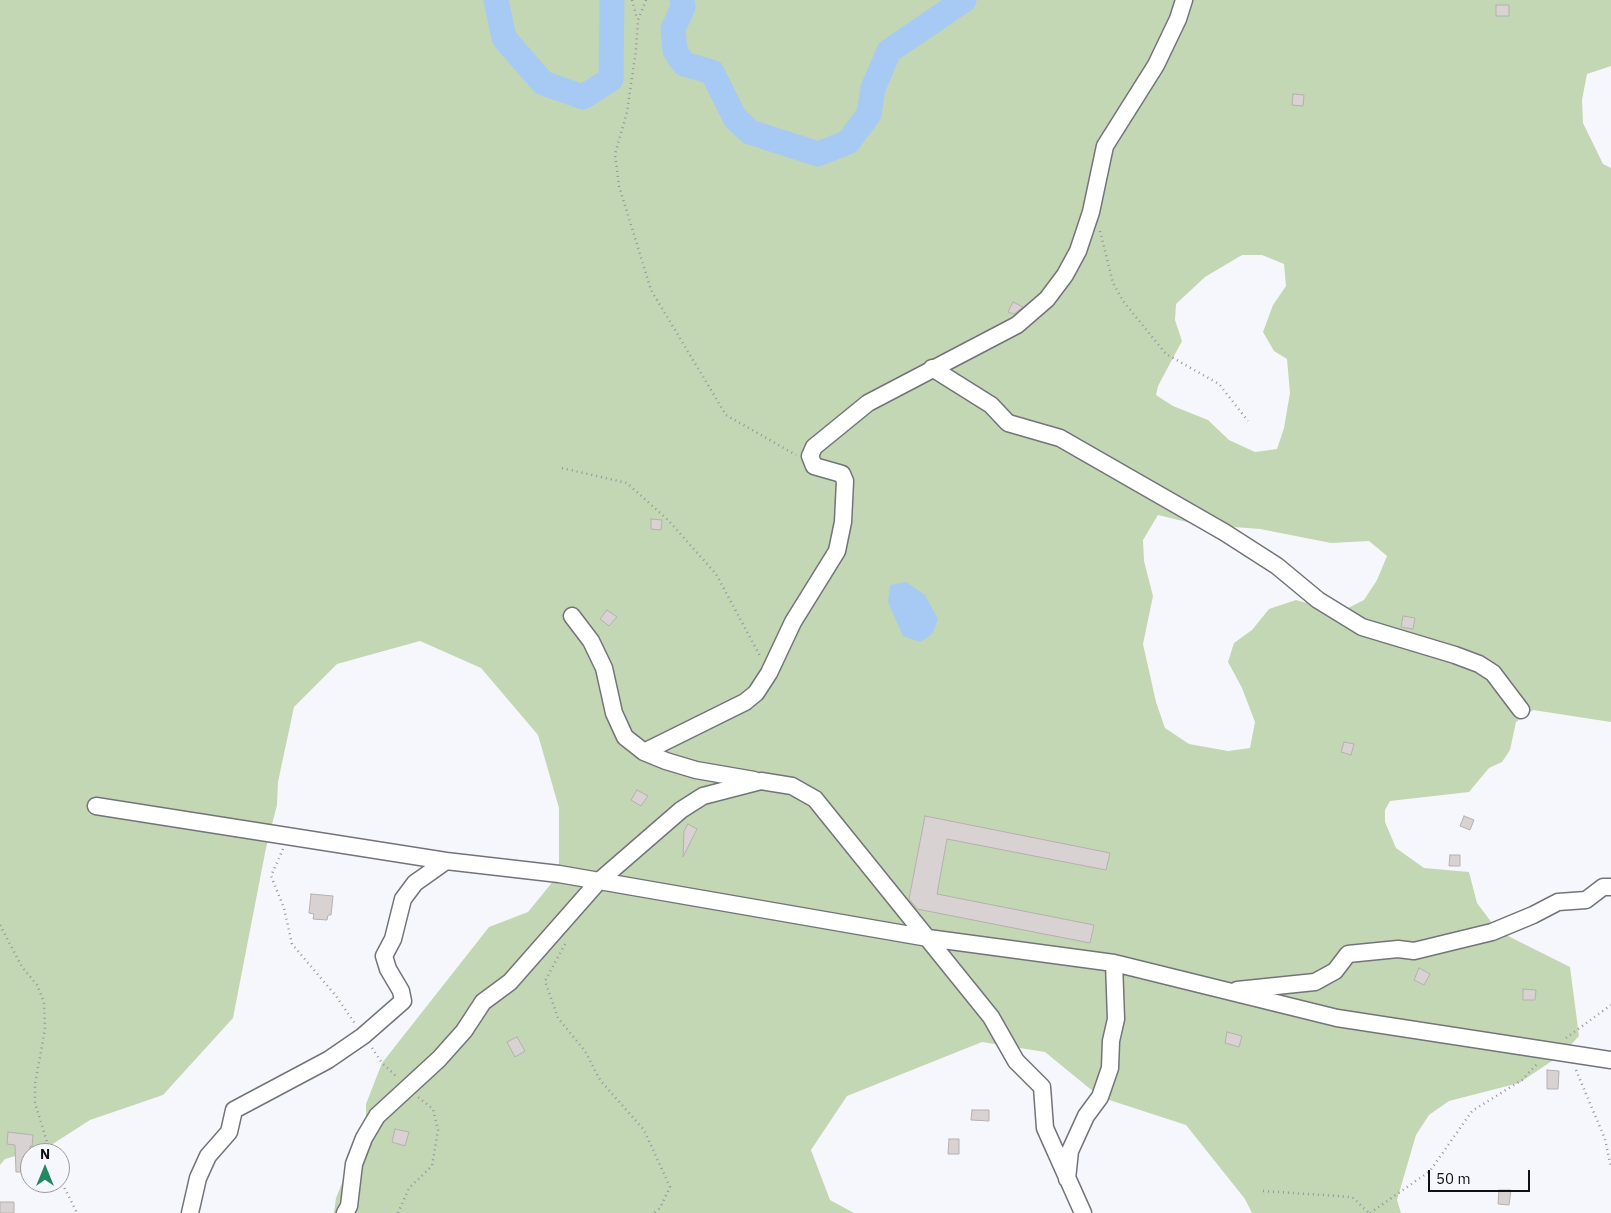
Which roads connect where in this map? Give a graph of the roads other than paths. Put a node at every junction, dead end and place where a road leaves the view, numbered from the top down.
1 (1184, 0) edge
2 (932, 368) junction
3 (572, 616) dead end
4 (1521, 710) dead end
5 (644, 752) junction
6 (761, 781) junction
7 (96, 806) dead end
8 (446, 861) junction
9 (598, 882) junction
10 (1611, 887) edge
11 (928, 938) junction
12 (1114, 963) junction
13 (1228, 991) junction
14 (1611, 1060) edge
15 (1067, 1181) junction
16 (190, 1213) edge
17 (345, 1213) edge
18 (1083, 1213) edge

1 - 2 street
2 - 4 street
2 - 5 street
3 - 5 street
5 - 6 street
6 - 9 street
6 - 11 street
7 - 8 street
8 - 9 street
8 - 16 street
9 - 11 street
9 - 17 street
10 - 13 street
11 - 12 street
11 - 15 street
12 - 13 street
12 - 15 street
13 - 14 street
15 - 18 street

